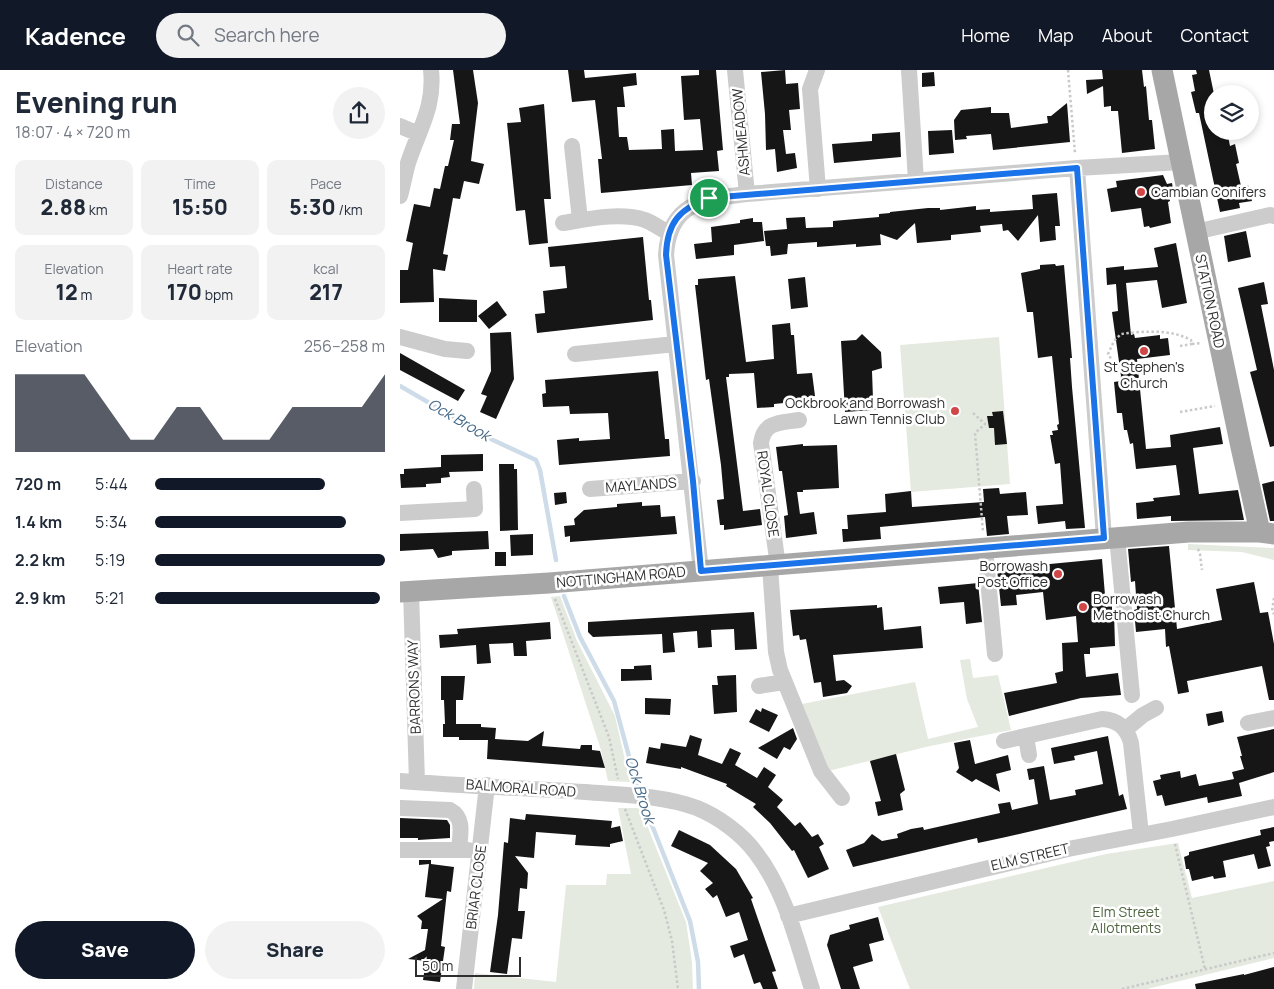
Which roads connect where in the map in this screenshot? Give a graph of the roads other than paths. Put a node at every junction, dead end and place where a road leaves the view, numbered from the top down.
1 (431, 70) edge
2 (736, 70) edge
3 (817, 70) edge
4 (909, 70) edge
5 (1162, 70) edge
6 (400, 126) edge
7 (419, 134) junction
8 (572, 146) dead end
9 (1181, 162) junction
10 (1077, 168) junction
11 (916, 181) junction
12 (818, 189) junction
13 (747, 194) junction
14 (400, 196) edge
15 (1274, 216) edge
16 (580, 220) junction
17 (563, 222) dead end
18 (1195, 232) junction
19 (669, 233) junction
20 (400, 337) edge
21 (676, 344) junction
22 (467, 351) dead end
23 (575, 354) dead end
24 (799, 420) dead end
25 (693, 481) junction
26 (590, 488) dead end
27 (474, 489) dead end
28 (400, 513) edge
29 (1267, 533) edge
30 (1110, 538) junction
31 (985, 548) junction
32 (774, 566) junction
33 (701, 571) junction
34 (406, 592) edge
35 (406, 648) edge
36 (995, 654) dead end
37 (784, 682) junction
38 (759, 686) dead end
39 (1132, 695) dead end
40 (1156, 708) dead end
41 (1274, 718) edge
42 (1248, 723) dead end
43 (1126, 729) junction
44 (1026, 736) junction
45 (1004, 741) dead end
46 (1029, 755) dead end
47 (400, 780) edge
48 (417, 782) junction
49 (487, 785) junction
50 (842, 798) dead end
51 (1274, 806) edge
52 (400, 808) edge
53 (1141, 834) junction
54 (400, 850) edge
55 (459, 850) junction
56 (481, 850) junction
57 (788, 916) junction
58 (464, 989) edge
59 (812, 989) edge

1 - 7 street
2 - 13 street, ASHMEADOW
3 - 12 street
4 - 11 street
5 - 9 main road, STATION ROAD
6 - 7 street
7 - 14 street
8 - 16 street
9 - 10 street
9 - 18 main road, STATION ROAD
10 - 11 street
10 - 30 street
11 - 12 street
12 - 13 street
13 - 19 street
15 - 18 street
16 - 17 street
16 - 19 street
18 - 29 main road, STATION ROAD
19 - 21 street
20 - 22 street
21 - 23 street
21 - 25 street
24 - 32 street, ROYAL CLOSE
25 - 26 street, MAYLANDS
25 - 33 street
27 - 28 street
29 - 30 main road, NOTTINGHAM ROAD
30 - 31 main road, NOTTINGHAM ROAD
30 - 39 street
31 - 32 main road, NOTTINGHAM ROAD
31 - 36 street
32 - 33 main road, NOTTINGHAM ROAD
32 - 37 street, ROYAL CLOSE
33 - 34 main road, NOTTINGHAM ROAD
34 - 35 street, BARRONS WAY
35 - 48 street, BARRONS WAY
37 - 38 street
37 - 50 street, ROYAL CLOSE
40 - 43 street
41 - 42 street
43 - 44 street
43 - 53 street
44 - 45 street
44 - 46 street
47 - 48 street, BALMORAL ROAD
48 - 49 street, BALMORAL ROAD
49 - 56 street, BRIAR CLOSE
49 - 57 street, BALMORAL ROAD
51 - 53 street, ELM STREET
52 - 55 street
53 - 57 street, ELM STREET
54 - 55 street
55 - 56 street
56 - 58 street, BRIAR CLOSE
57 - 59 street, BALMORAL ROAD

